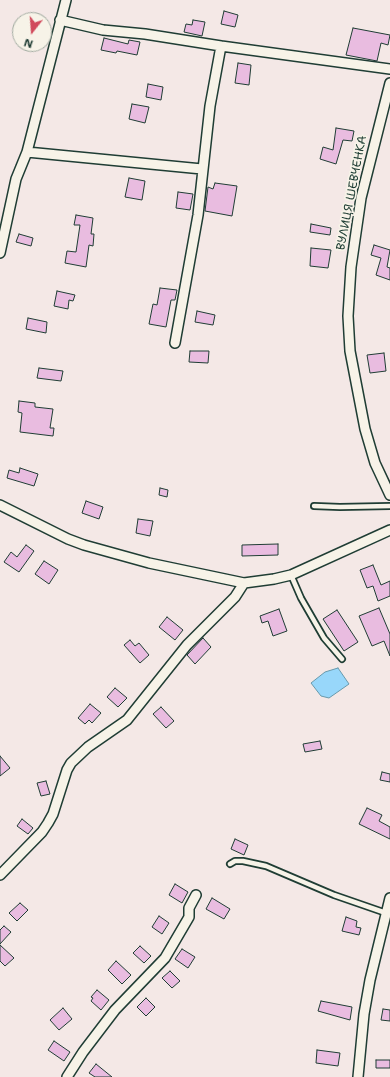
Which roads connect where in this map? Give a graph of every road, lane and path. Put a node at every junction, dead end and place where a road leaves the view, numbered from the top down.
1 (66, 0) edge
2 (60, 20) junction
3 (221, 46) junction
4 (390, 69) edge
5 (390, 83) edge
6 (27, 152) junction
7 (202, 169) junction
8 (0, 252) edge
9 (175, 343) dead end
10 (390, 495) edge
11 (314, 506) dead end
12 (390, 506) edge
13 (2, 509) edge
14 (390, 530) edge
15 (291, 575) junction
16 (244, 583) junction
17 (342, 659) dead end
18 (230, 864) dead end
19 (0, 875) edge
20 (196, 895) dead end
21 (390, 898) edge
22 (386, 913) junction
23 (67, 1077) edge
24 (358, 1077) edge

1 - 2 street
2 - 3 street
2 - 6 street
3 - 4 street
3 - 7 street
5 - 10 street, ВУЛИЦЯ ШЕВЧЕНКА
6 - 7 street
6 - 8 street
7 - 9 street
11 - 12 lane
13 - 16 street
14 - 15 street
15 - 16 street
15 - 17 lane
16 - 19 street
18 - 22 lane
20 - 23 street
21 - 22 street
22 - 24 street

